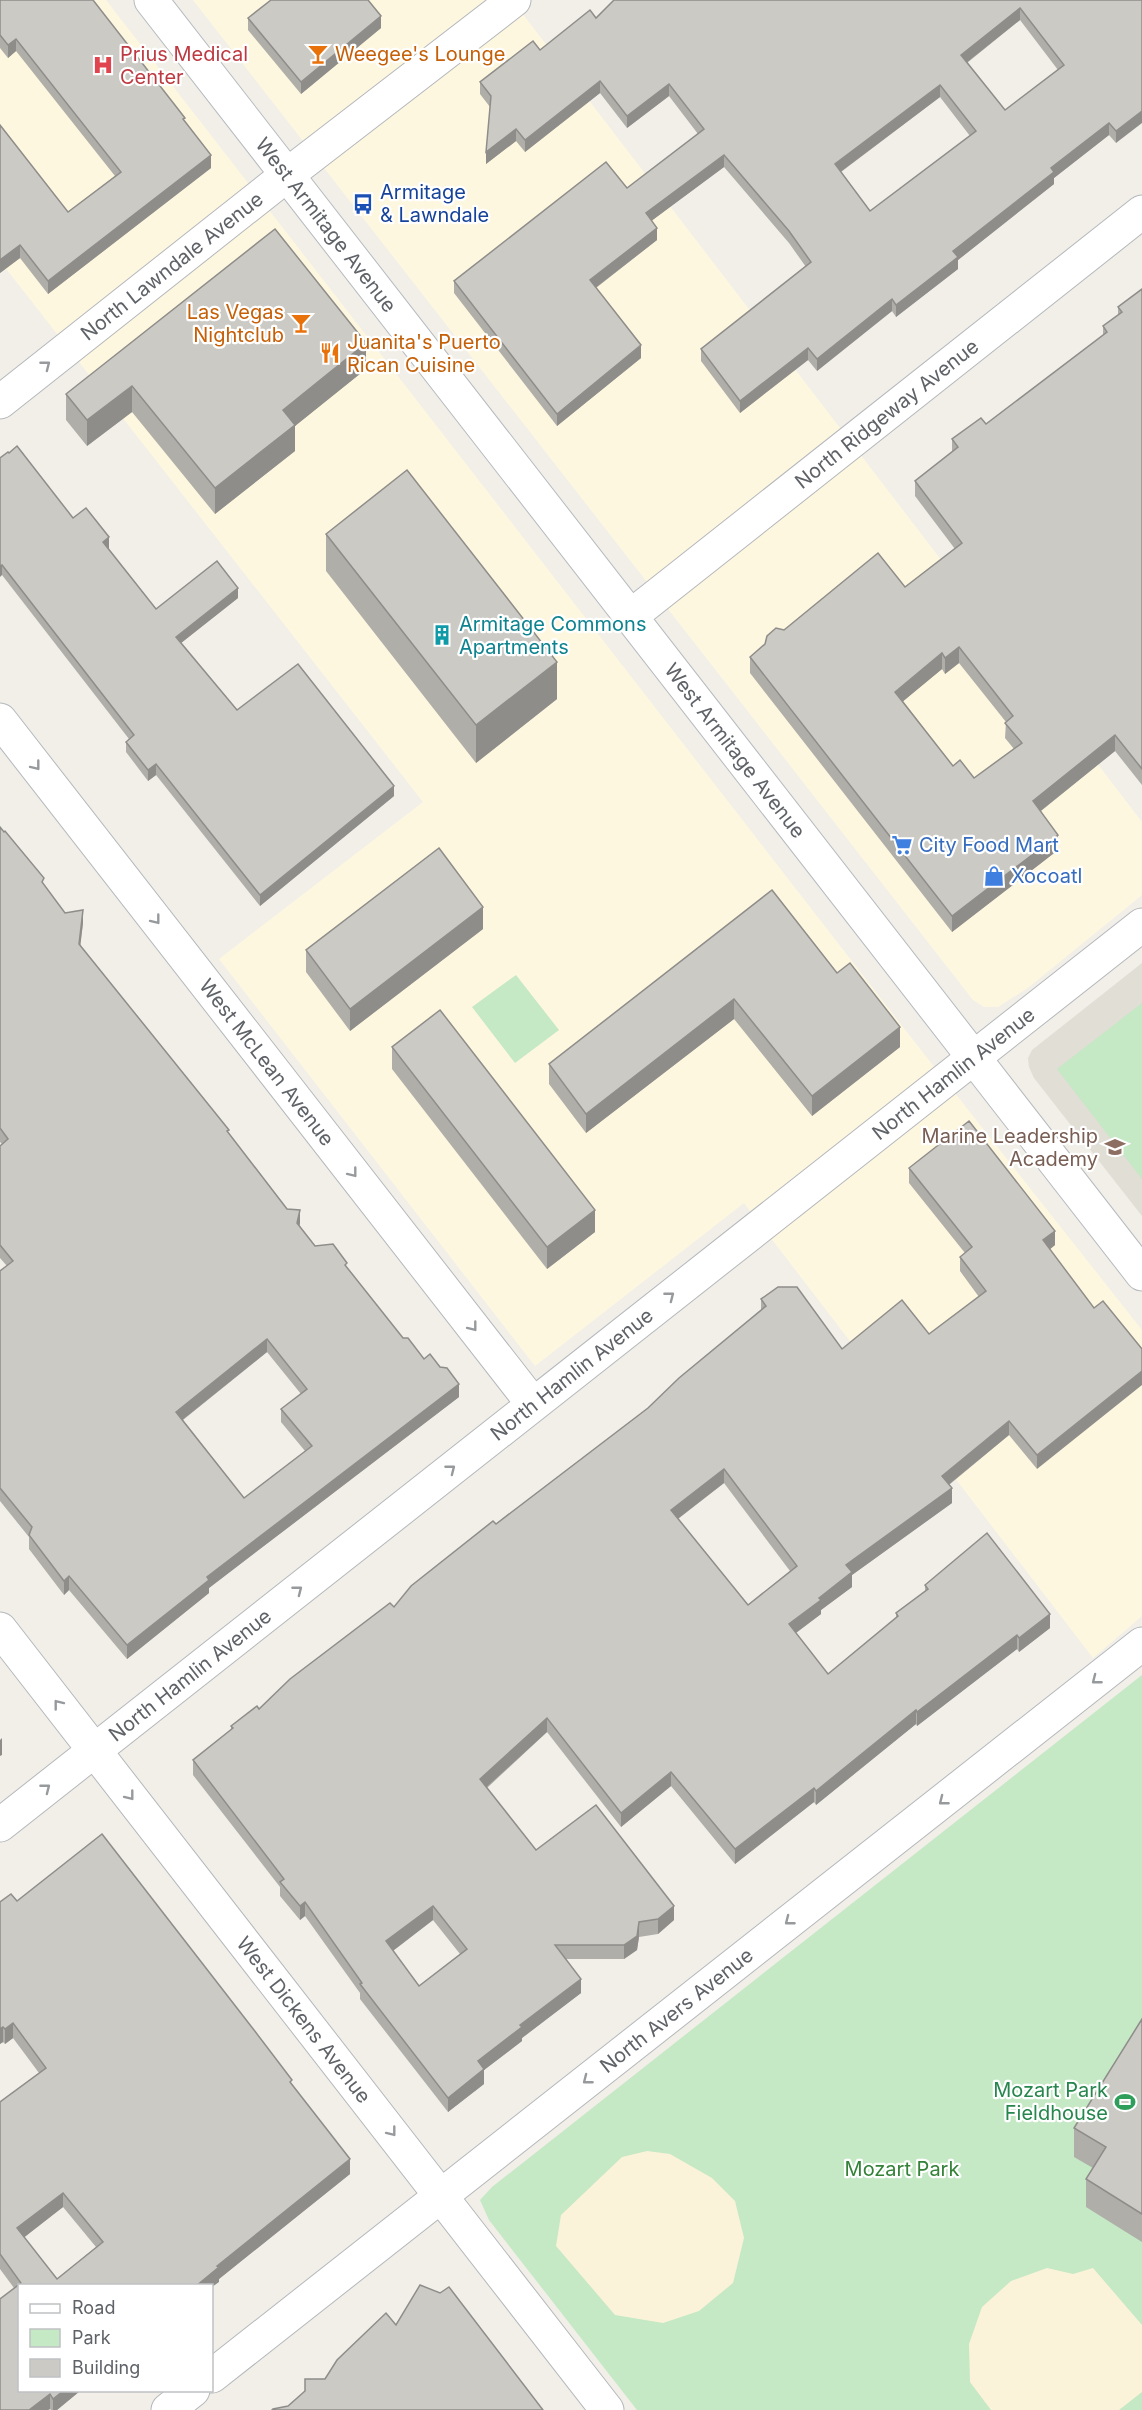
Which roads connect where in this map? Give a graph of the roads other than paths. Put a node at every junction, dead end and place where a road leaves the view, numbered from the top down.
1 (151, 0) edge
2 (514, 0) edge
3 (288, 175) junction
4 (1142, 212) edge
5 (0, 402) edge
6 (631, 616) junction
7 (0, 720) edge
8 (1142, 925) edge
9 (974, 1057) junction
10 (1142, 1274) edge
11 (533, 1404) junction
12 (0, 1629) edge
13 (1142, 1644) edge
14 (94, 1750) junction
15 (0, 1824) edge
16 (441, 2196) junction
17 (213, 2375) edge
18 (192, 2392) edge
19 (168, 2410) edge
20 (608, 2410) edge

1 - 3 street, West Armitage Avenue
2 - 3 street, North Lawndale Avenue
5 -> 3 street, North Lawndale Avenue
3 - 6 street, West Armitage Avenue
4 - 6 street, North Ridgeway Avenue
6 - 9 street, West Armitage Avenue
7 -> 11 street, West McLean Avenue
8 - 9 street, North Hamlin Avenue
9 - 10 street, West Armitage Avenue
11 -> 9 street, North Hamlin Avenue
14 -> 11 street, North Hamlin Avenue
14 -> 12 street, West Dickens Avenue
13 -> 16 street, North Avers Avenue
15 -> 14 street, North Hamlin Avenue
14 -> 16 street, West Dickens Avenue
16 - 17 street, North Avers Avenue
16 - 20 street, West Dickens Avenue
18 - 19 street

